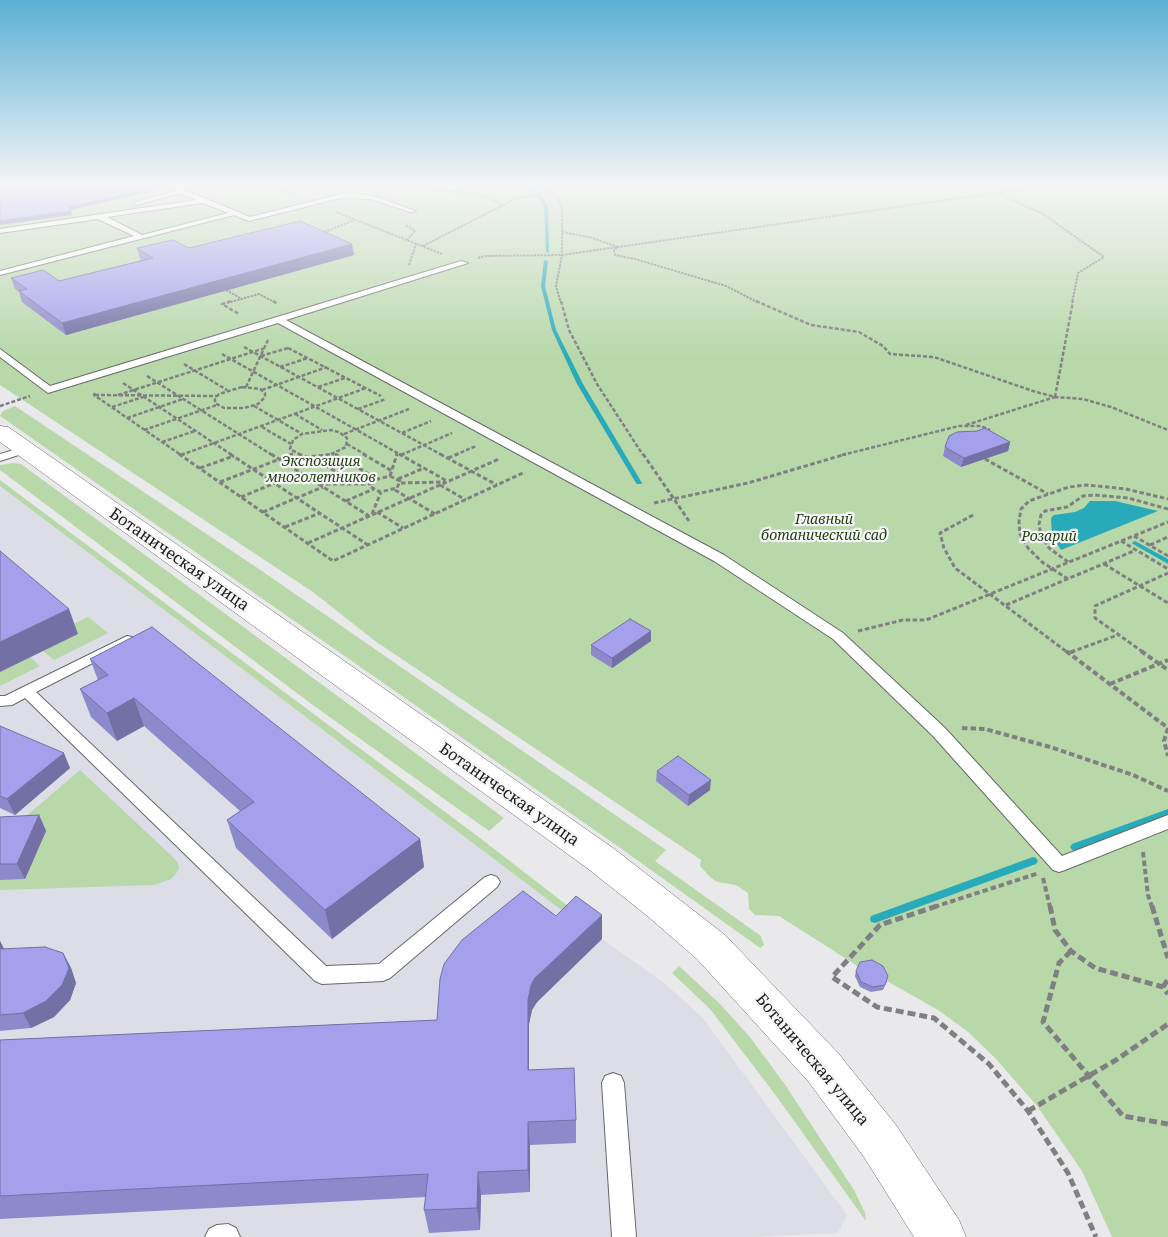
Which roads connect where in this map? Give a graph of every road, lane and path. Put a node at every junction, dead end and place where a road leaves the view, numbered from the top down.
1 (122, 242) edge
2 (409, 242) edge
3 (432, 242) edge
4 (562, 242) edge
5 (603, 242) edge
6 (655, 242) edge
7 (1082, 242) edge
8 (422, 247) junction
9 (618, 247) junction
10 (562, 255) junction
11 (464, 263) junction
12 (0, 264) edge
13 (10, 270) junction
14 (0, 273) edge
15 (226, 290) edge
16 (241, 299) junction
17 (296, 314) junction
18 (278, 319) junction
19 (257, 325) junction
20 (239, 344) dead end
21 (295, 345) dead end
22 (265, 348) junction
23 (217, 351) dead end
24 (0, 352) edge
25 (252, 352) junction
26 (315, 355) dead end
27 (260, 356) junction
28 (230, 359) junction
29 (182, 363) dead end
30 (334, 365) dead end
31 (280, 367) junction
32 (194, 370) junction
33 (253, 372) junction
34 (143, 374) dead end
35 (352, 375) dead end
36 (298, 377) junction
37 (119, 381) dead end
38 (157, 382) junction
39 (276, 385) junction
40 (373, 386) dead end
41 (246, 387) junction
42 (317, 387) junction
43 (48, 390) junction
44 (97, 390) dead end
45 (133, 390) junction
46 (228, 390) junction
47 (261, 390) junction
48 (94, 395) junction
49 (115, 396) junction
50 (143, 396) junction
51 (179, 396) junction
52 (216, 396) junction
53 (1055, 397) junction
54 (338, 398) junction
55 (184, 399) junction
56 (386, 399) dead end
57 (217, 405) junction
58 (0, 406) edge
59 (254, 406) junction
60 (111, 407) junction
61 (159, 407) junction
62 (315, 407) junction
63 (414, 407) dead end
64 (358, 409) junction
65 (201, 410) junction
66 (295, 414) junction
67 (127, 418) junction
68 (177, 419) junction
69 (436, 419) dead end
70 (278, 420) junction
71 (379, 421) junction
72 (262, 426) junction
73 (963, 426) junction
74 (144, 430) junction
75 (322, 430) junction
76 (356, 430) junction
77 (990, 430) edge
78 (1168, 430) edge
79 (195, 431) junction
80 (401, 433) junction
81 (452, 433) dead end
82 (239, 434) junction
83 (302, 434) junction
84 (344, 434) junction
85 (162, 442) junction
86 (214, 444) junction
87 (290, 444) junction
88 (347, 444) junction
89 (424, 445) junction
90 (476, 446) dead end
91 (8, 447) edge
92 (295, 453) junction
93 (334, 454) junction
94 (399, 454) junction
95 (181, 456) junction
96 (234, 456) junction
97 (313, 457) junction
98 (447, 458) junction
99 (500, 458) dead end
100 (985, 459) edge
101 (279, 460) junction
102 (424, 468) junction
103 (200, 469) junction
104 (254, 469) junction
105 (392, 470) junction
106 (471, 471) junction
107 (526, 472) dead end
108 (390, 476) junction
109 (377, 479) junction
110 (398, 479) junction
111 (447, 482) junction
112 (220, 483) junction
113 (275, 483) junction
114 (401, 483) junction
115 (318, 484) junction
116 (357, 484) junction
117 (371, 484) junction
118 (440, 484) junction
119 (497, 486) junction
120 (323, 487) junction
121 (374, 489) junction
122 (394, 489) junction
123 (381, 492) junction
124 (1049, 494) junction
125 (241, 497) junction
126 (297, 498) junction
127 (409, 498) junction
128 (672, 499) junction
129 (1168, 499) edge
130 (466, 500) junction
131 (346, 502) junction
132 (629, 508) junction
133 (1168, 509) edge
134 (262, 512) junction
135 (378, 512) junction
136 (320, 513) junction
137 (435, 514) junction
138 (370, 515) junction
139 (973, 515) dead end
140 (689, 522) dead end
141 (1168, 522) edge
142 (285, 528) junction
143 (342, 528) junction
144 (404, 528) junction
145 (1133, 536) junction
146 (1168, 537) edge
147 (1121, 541) junction
148 (307, 543) junction
149 (368, 545) junction
150 (1149, 545) junction
151 (1136, 550) junction
152 (1168, 556) edge
153 (1068, 562) junction
154 (1104, 564) junction
155 (1052, 569) junction
156 (1168, 569) edge
157 (1168, 573) edge
158 (1068, 579) junction
159 (1140, 586) junction
160 (991, 595) junction
161 (1168, 603) edge
162 (1006, 606) junction
163 (1118, 635) junction
164 (838, 636) junction
165 (127, 640) edge
166 (1069, 653) junction
167 (1168, 660) edge
168 (1159, 664) junction
169 (1168, 670) edge
170 (1110, 684) junction
171 (26, 691) junction
172 (0, 701) edge
173 (1168, 728) edge
174 (939, 732) junction
175 (1168, 756) edge
176 (1168, 791) edge
177 (1168, 822) edge
178 (1140, 834) junction
179 (491, 882) dead end
180 (1071, 951) junction
181 (1168, 958) edge
182 (1168, 979) edge
183 (1163, 988) junction
184 (1168, 994) edge
185 (1168, 1024) edge
186 (1088, 1075) junction
187 (613, 1082) dead end
188 (1028, 1111) junction
189 (1168, 1124) edge
190 (228, 1236) edge
191 (217, 1237) edge
192 (624, 1237) edge
193 (942, 1237) edge
194 (1096, 1237) edge

1 - 13 lane
2 - 8 path
3 - 8 path
4 - 10 path
5 - 9 path
6 - 9 path
7 - 53 path
8 - 11 path
9 - 10 path
9 - 53 path
10 - 11 path
10 - 128 path
11 - 17 lane
12 - 13 lane
13 - 14 lane
15 - 16 path
16 - 17 path
16 - 19 path
17 - 18 lane
18 - 19 lane
18 - 22 path
18 - 132 lane
19 - 43 lane
20 - 25 path
21 - 27 path
22 - 25 path
22 - 27 path
23 - 28 path
24 - 43 lane
25 - 27 path
25 - 28 path
26 - 31 path
27 - 31 path
27 - 33 path
28 - 32 path
28 - 33 path
29 - 32 path
30 - 36 path
31 - 36 path
32 - 38 path
32 - 46 path
33 - 39 path
33 - 41 path
34 - 38 path
35 - 42 path
36 - 39 path
36 - 42 path
37 - 45 path
38 - 45 path
38 - 51 path
39 - 47 path
39 - 62 path
40 - 54 path
41 - 46 path
41 - 47 path
42 - 54 path
43 - 58 path
44 - 48 path
45 - 49 path
45 - 50 path
46 - 52 path
47 - 59 path
48 - 49 path
48 - 60 path
49 - 50 path
50 - 51 path
50 - 60 path
50 - 61 path
51 - 52 path
51 - 55 path
52 - 57 path
53 - 73 path
53 - 78 path
54 - 62 path
54 - 64 path
55 - 61 path
55 - 65 path
56 - 64 path
57 - 59 path
57 - 65 path
59 - 70 path
60 - 67 path
61 - 67 path
61 - 68 path
62 - 66 path
62 - 76 path
63 - 71 path
64 - 71 path
65 - 68 path
65 - 82 path
66 - 70 path
66 - 75 path
67 - 74 path
68 - 74 path
68 - 79 path
69 - 80 path
70 - 72 path
70 - 83 path
71 - 76 path
71 - 80 path
72 - 82 path
72 - 87 path
73 - 77 path
73 - 128 path
74 - 85 path
75 - 83 path
75 - 84 path
76 - 84 path
76 - 94 path
79 - 85 path
79 - 86 path
80 - 89 path
81 - 89 path
82 - 86 path
82 - 101 path
83 - 87 path
84 - 88 path
85 - 95 path
86 - 95 path
86 - 96 path
87 - 92 path
88 - 93 path
88 - 105 path
89 - 94 path
89 - 98 path
90 - 98 path
91 - 193 main road, Ботаническая улица
92 - 97 path
92 - 101 path
93 - 97 path
93 - 109 path
94 - 102 path
94 - 105 path
95 - 103 path
96 - 103 path
96 - 104 path
97 - 116 path
98 - 106 path
99 - 106 path
100 - 124 path
101 - 104 path
101 - 115 path
102 - 110 path
102 - 111 path
103 - 112 path
104 - 112 path
104 - 113 path
105 - 108 path
106 - 111 path
106 - 119 path
107 - 119 path
108 - 109 path
108 - 110 path
109 - 117 path
110 - 114 path
111 - 114 path
111 - 118 path
112 - 125 path
113 - 125 path
113 - 126 path
114 - 122 path
115 - 116 path
115 - 120 path
116 - 117 path
117 - 121 path
118 - 127 path
118 - 130 path
119 - 130 path
120 - 126 path
120 - 131 path
121 - 123 path
121 - 131 path
122 - 123 path
122 - 127 path
123 - 138 path
124 - 129 path
124 - 155 path
125 - 134 path
126 - 134 path
126 - 136 path
127 - 135 path
127 - 137 path
128 - 132 path
128 - 140 path
130 - 137 path
131 - 138 path
132 - 164 lane
133 - 153 path
134 - 142 path
135 - 138 path
135 - 144 path
136 - 142 path
136 - 143 path
137 - 144 path
138 - 143 path
139 - 160 path
141 - 145 path
142 - 148 path
143 - 148 path
143 - 149 path
144 - 149 path
145 - 147 path
145 - 150 path
146 - 150 path
147 - 151 path
147 - 153 path
148 - 149 path
150 - 152 path
151 - 154 path
151 - 156 path
153 - 155 path
154 - 158 path
154 - 159 path
155 - 158 path
155 - 160 path
157 - 159 path
158 - 162 path
159 - 161 path
159 - 163 path
160 - 162 path
160 - 164 path
162 - 166 path
163 - 166 path
163 - 168 path
164 - 174 lane
165 - 171 lane
166 - 170 path
167 - 168 path
168 - 169 path
168 - 170 path
170 - 173 path
171 - 172 lane
171 - 179 lane
173 - 175 path
174 - 176 path
174 - 178 lane
177 - 178 lane
178 - 181 path
180 - 183 path
180 - 186 path
180 - 188 path
182 - 183 path
183 - 184 path
185 - 186 path
186 - 188 path
186 - 189 path
187 - 192 lane
188 - 194 path
190 - 191 lane

